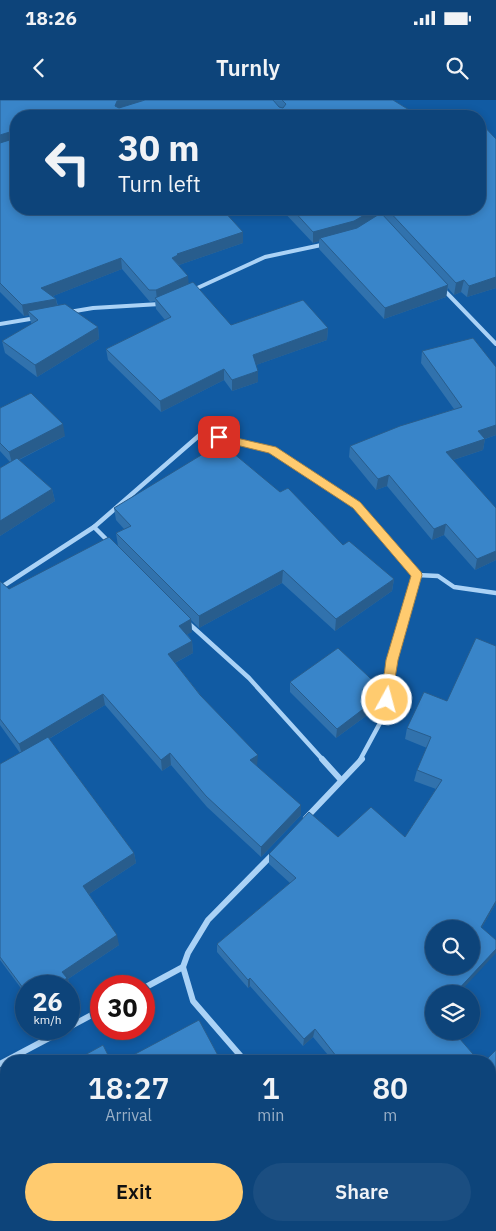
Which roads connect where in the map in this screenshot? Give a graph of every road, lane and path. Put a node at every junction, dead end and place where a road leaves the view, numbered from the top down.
1 (336, 242) edge
2 (441, 287) edge
3 (191, 291) edge
4 (165, 302) edge
5 (65, 313) edge
6 (37, 318) edge
7 (0, 324) edge
8 (496, 344) edge
9 (94, 527) junction
10 (115, 548) edge
11 (417, 575) junction
12 (0, 588) edge
13 (496, 593) edge
14 (184, 619) edge
15 (341, 780) junction
16 (301, 824) edge
17 (281, 846) edge
18 (183, 968) junction
19 (155, 982) edge
20 (45, 1040) edge
21 (17, 1055) edge
22 (240, 1055) edge

1 - 3 street
2 - 8 street
4 - 5 street
6 - 7 street
9 - 10 street
9 - 11 street
9 - 12 street
11 - 13 street
11 - 15 street
14 - 15 street
15 - 16 street
17 - 18 street
18 - 19 street
18 - 22 street
20 - 21 street

